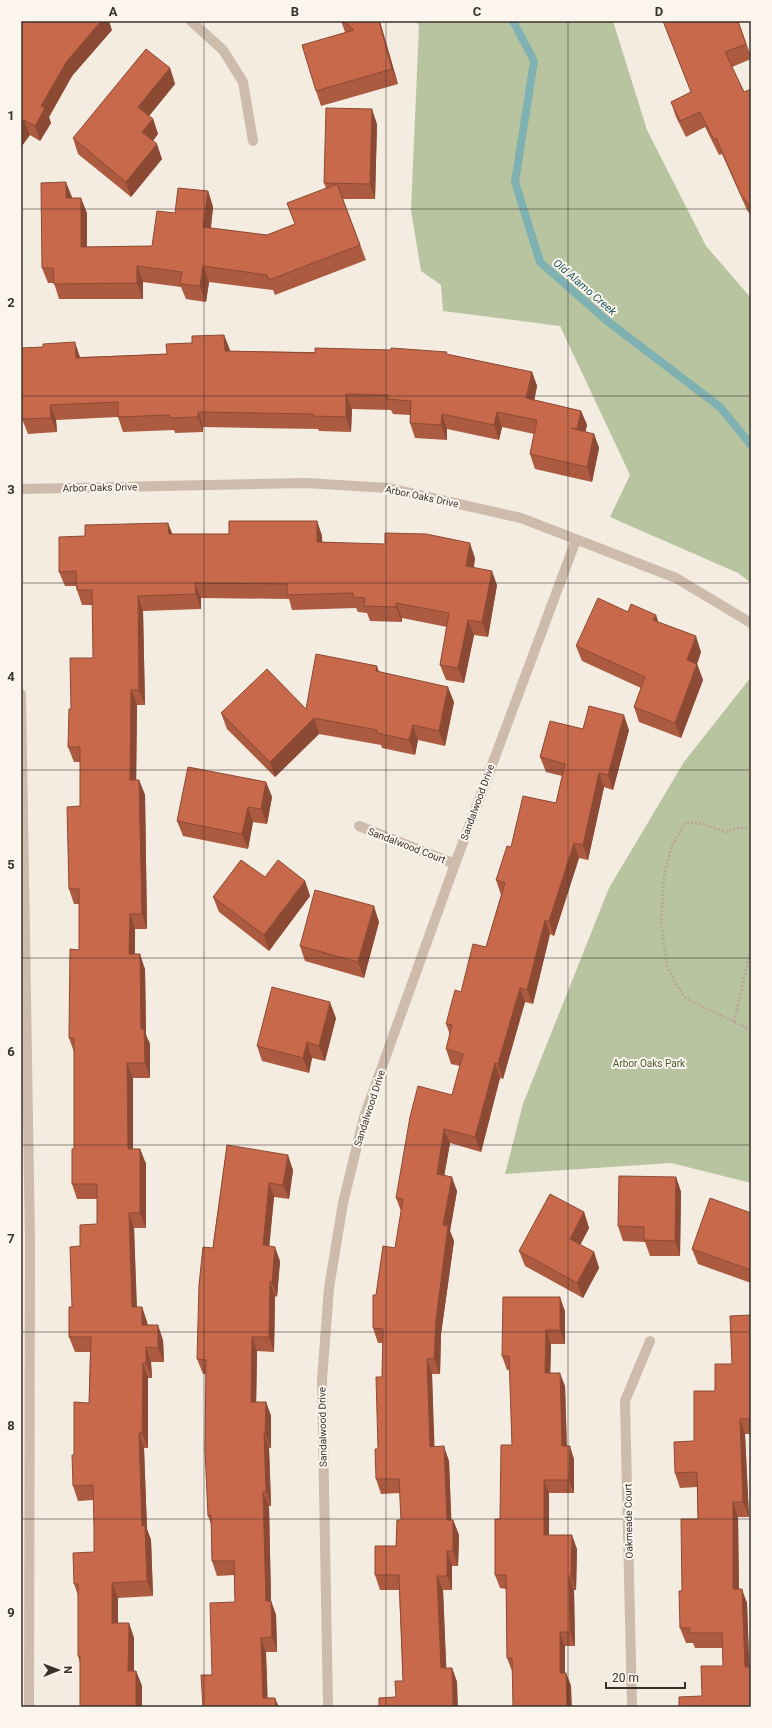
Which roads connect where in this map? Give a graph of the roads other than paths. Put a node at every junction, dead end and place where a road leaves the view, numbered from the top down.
1 (191, 21) edge
2 (253, 141) dead end
3 (21, 489) edge
4 (576, 540) junction
5 (751, 623) edge
6 (21, 694) edge
7 (359, 826) dead end
8 (454, 864) junction
9 (650, 1340) dead end
10 (29, 1707) edge
11 (328, 1707) edge
12 (632, 1707) edge

1 - 2 street
3 - 4 street, Arbor Oaks Drive
4 - 5 street, Arbor Oaks Drive
4 - 8 street, Sandalwood Drive
6 - 10 street
7 - 8 street, Sandalwood Court
8 - 11 street, Sandalwood Drive
9 - 12 street, Oakmeade Court

